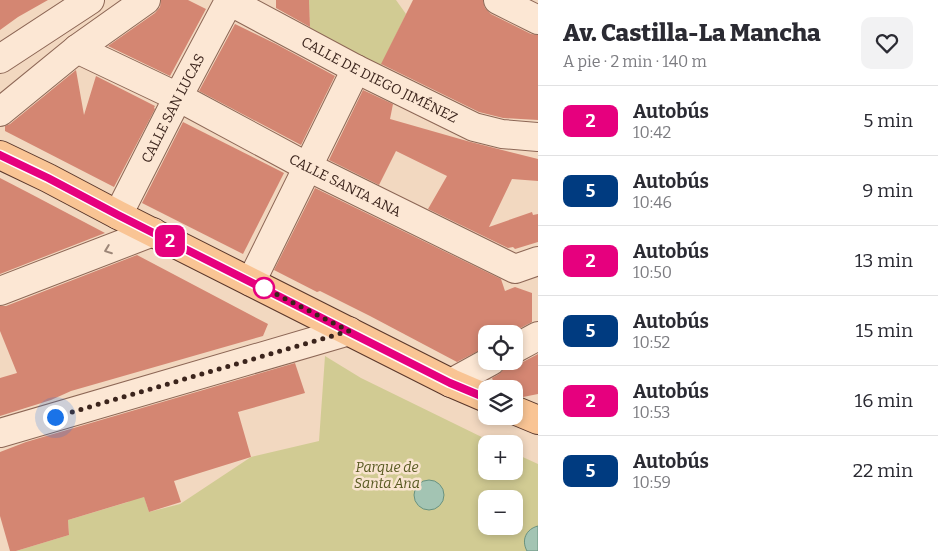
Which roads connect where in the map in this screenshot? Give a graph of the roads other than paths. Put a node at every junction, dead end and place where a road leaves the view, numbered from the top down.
1 (90, 0) edge
2 (146, 0) edge
3 (229, 0) edge
4 (498, 0) edge
5 (538, 20) edge
6 (77, 49) junction
7 (0, 59) edge
8 (356, 69) junction
9 (178, 97) junction
10 (0, 112) edge
11 (538, 137) edge
12 (0, 155) edge
13 (308, 167) junction
14 (118, 215) junction
15 (153, 232) junction
16 (526, 265) edge
17 (250, 282) junction
18 (0, 291) edge
19 (349, 331) junction
20 (538, 336) edge
21 (523, 344) edge
22 (478, 368) edge
23 (450, 383) junction
24 (478, 395) edge
25 (523, 414) edge
26 (538, 420) edge
27 (0, 433) edge

1 - 7 street
2 - 6 street
3 - 8 street, CALLE DE DIEGO JIMÉNEZ
3 - 9 street, CALLE SAN LUCAS
4 - 5 street
6 - 9 street, CALLE SANTA ANA
6 - 10 street
8 - 11 street, CALLE DE DIEGO JIMÉNEZ
8 - 13 street
9 - 13 street, CALLE SANTA ANA
9 - 14 street, CALLE SAN LUCAS
12 - 14 main road
13 - 16 street, CALLE SANTA ANA
13 - 17 street
14 - 15 main road
15 - 17 main road
15 -> 18 street
17 - 19 main road
19 - 23 main road
19 - 27 street
20 - 21 street
22 - 23 street
23 - 24 main road
25 - 26 main road

